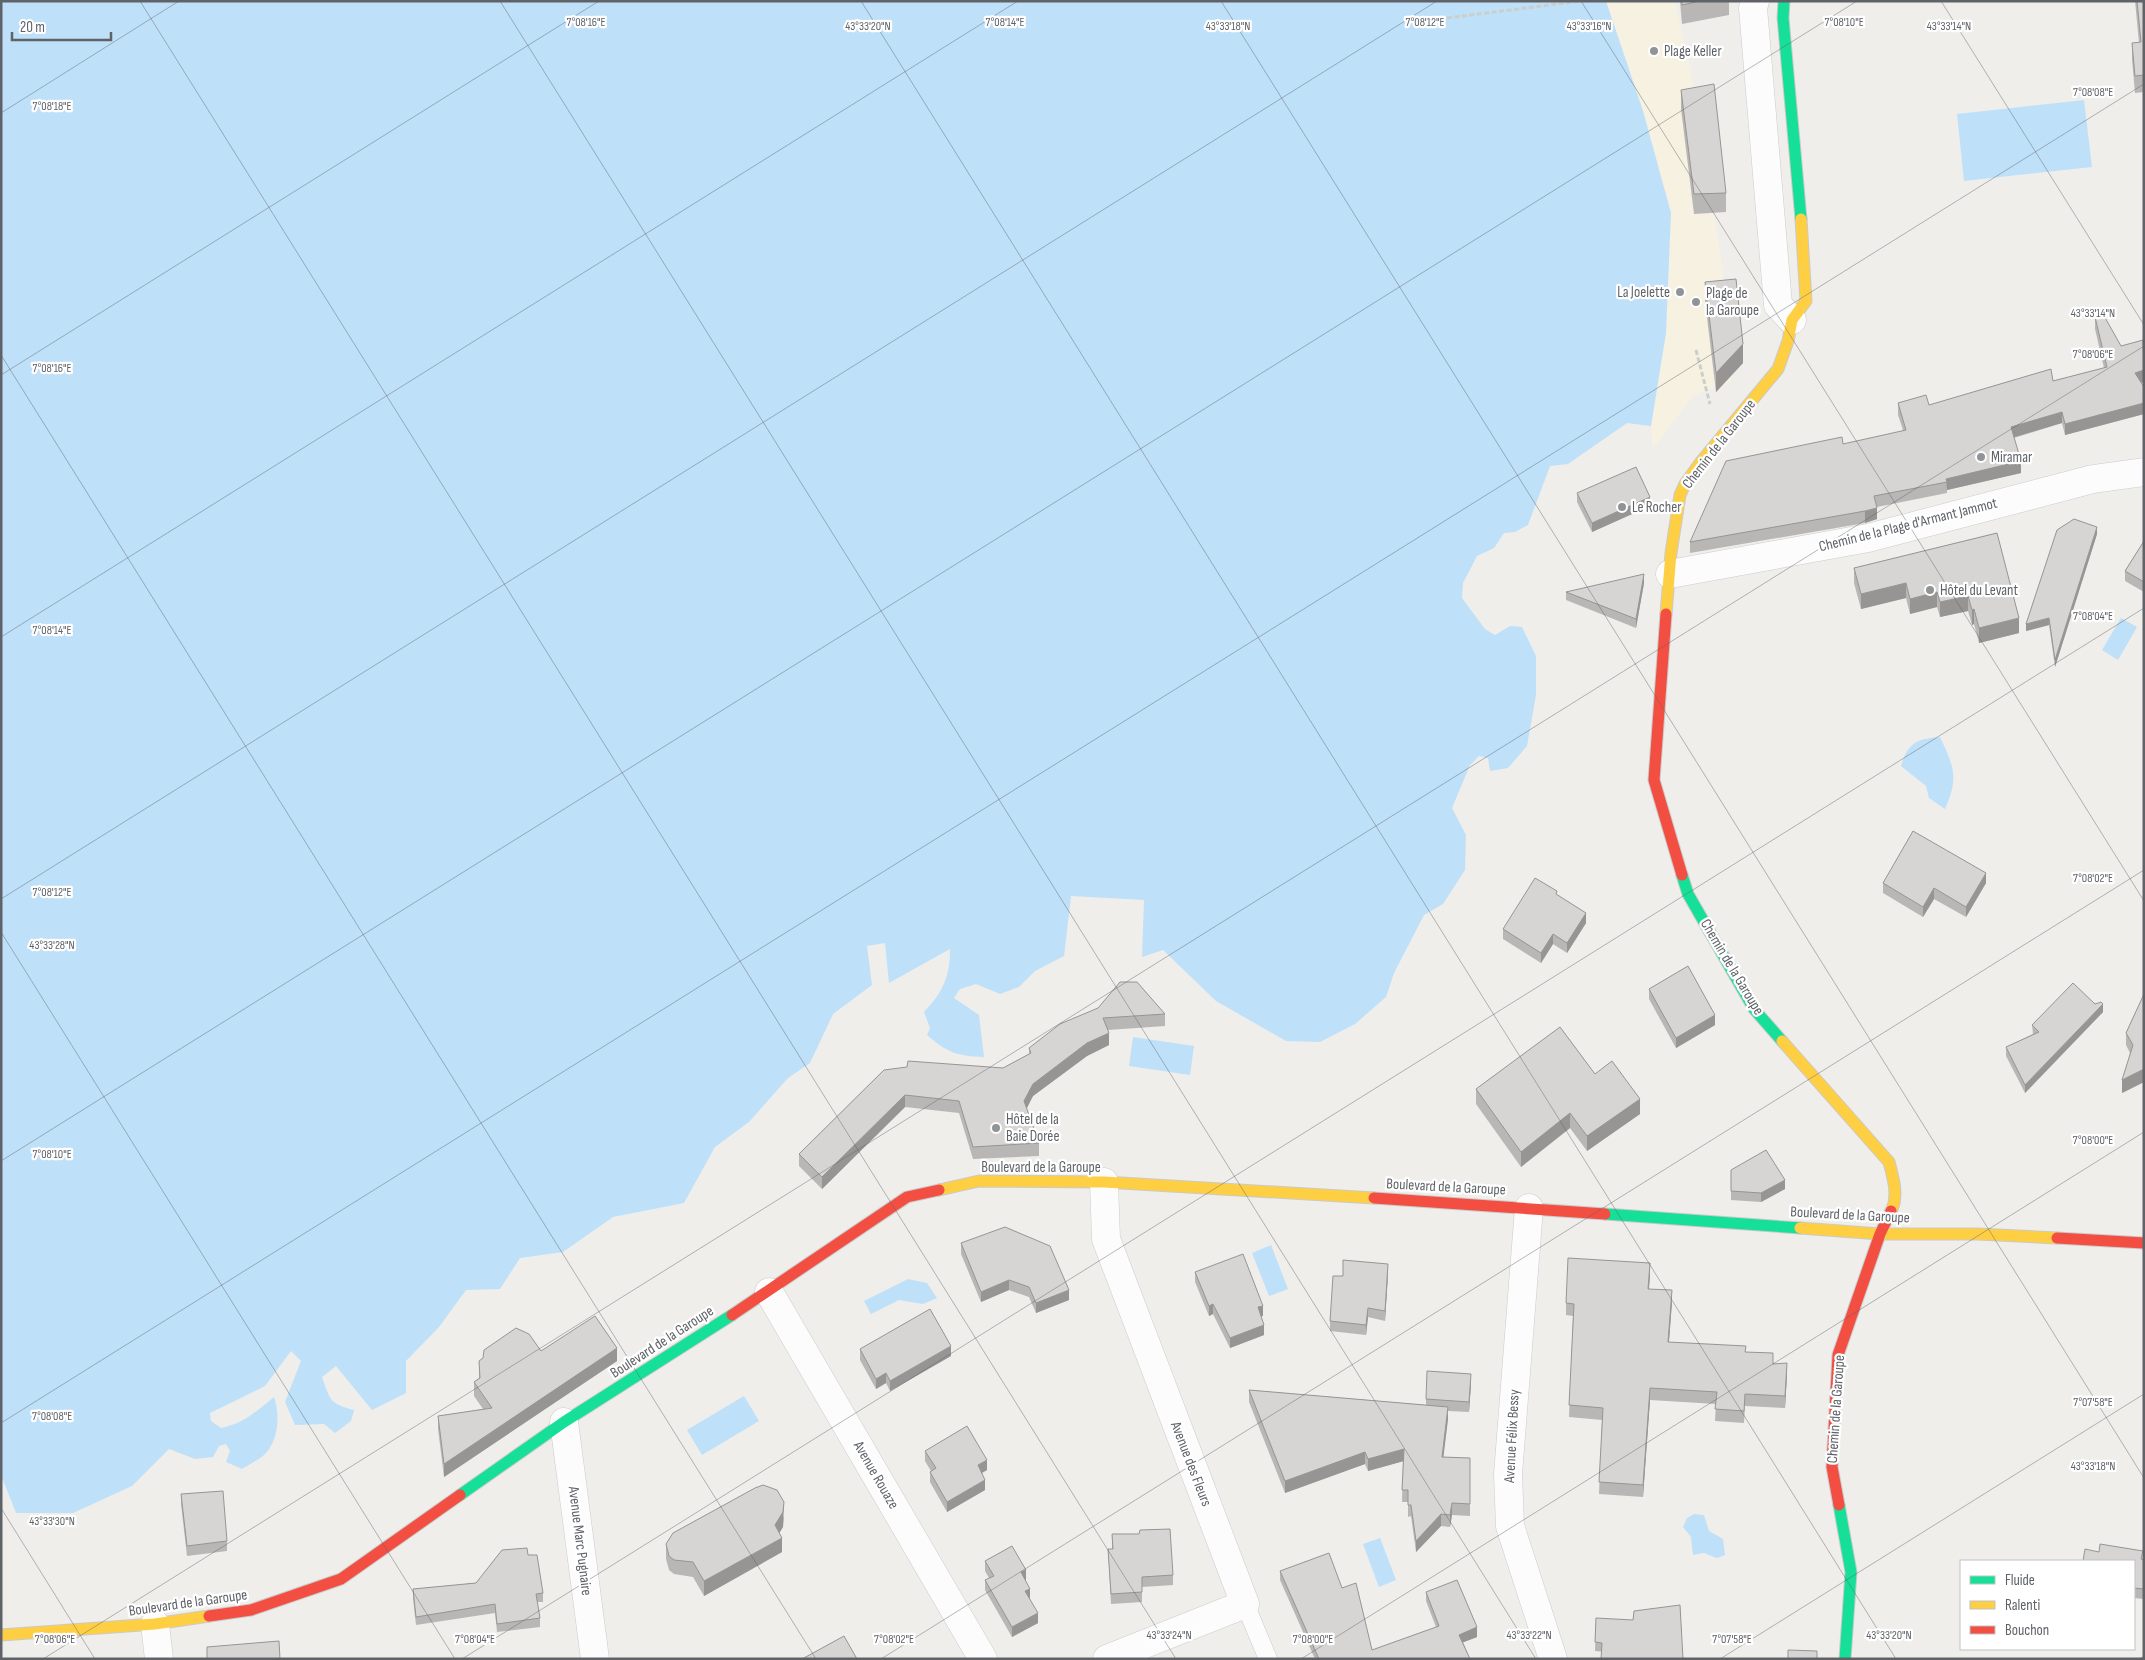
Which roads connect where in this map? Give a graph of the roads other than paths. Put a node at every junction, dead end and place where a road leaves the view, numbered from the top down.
1 (1755, 1) edge
2 (1784, 1) edge
3 (1792, 320) junction
4 (2144, 472) edge
5 (1670, 574) junction
6 (1104, 1182) junction
7 (1529, 1208) junction
8 (1880, 1234) junction
9 (2144, 1243) edge
10 (769, 1292) junction
11 (564, 1422) junction
12 (1245, 1604) junction
13 (156, 1624) junction
14 (1, 1635) edge
15 (159, 1659) edge
16 (595, 1659) edge
17 (983, 1659) edge
18 (1107, 1659) edge
19 (1268, 1659) edge
20 (1554, 1659) edge
21 (1845, 1659) edge

1 - 3 street
2 - 3 street, Chemin de la Garoupe
3 - 5 street, Chemin de la Garoupe
4 - 5 street, Chemin de la Plage d'Armant Jammot
5 - 8 street, Chemin de la Garoupe
6 - 7 street, Boulevard de la Garoupe
6 - 10 street, Boulevard de la Garoupe
6 - 12 street, Avenue des Fleurs
7 - 8 street, Boulevard de la Garoupe
7 - 20 street, Avenue Félix Bessy
8 - 9 street, Boulevard de la Garoupe
8 - 21 street, Chemin de la Garoupe
10 - 11 street, Boulevard de la Garoupe
10 - 17 street, Avenue Rouaze
11 - 13 street, Boulevard de la Garoupe
11 - 16 street, Avenue Marc Pugnaire
12 - 18 street
12 - 19 lane
13 - 14 street, Boulevard de la Garoupe
13 - 15 street

